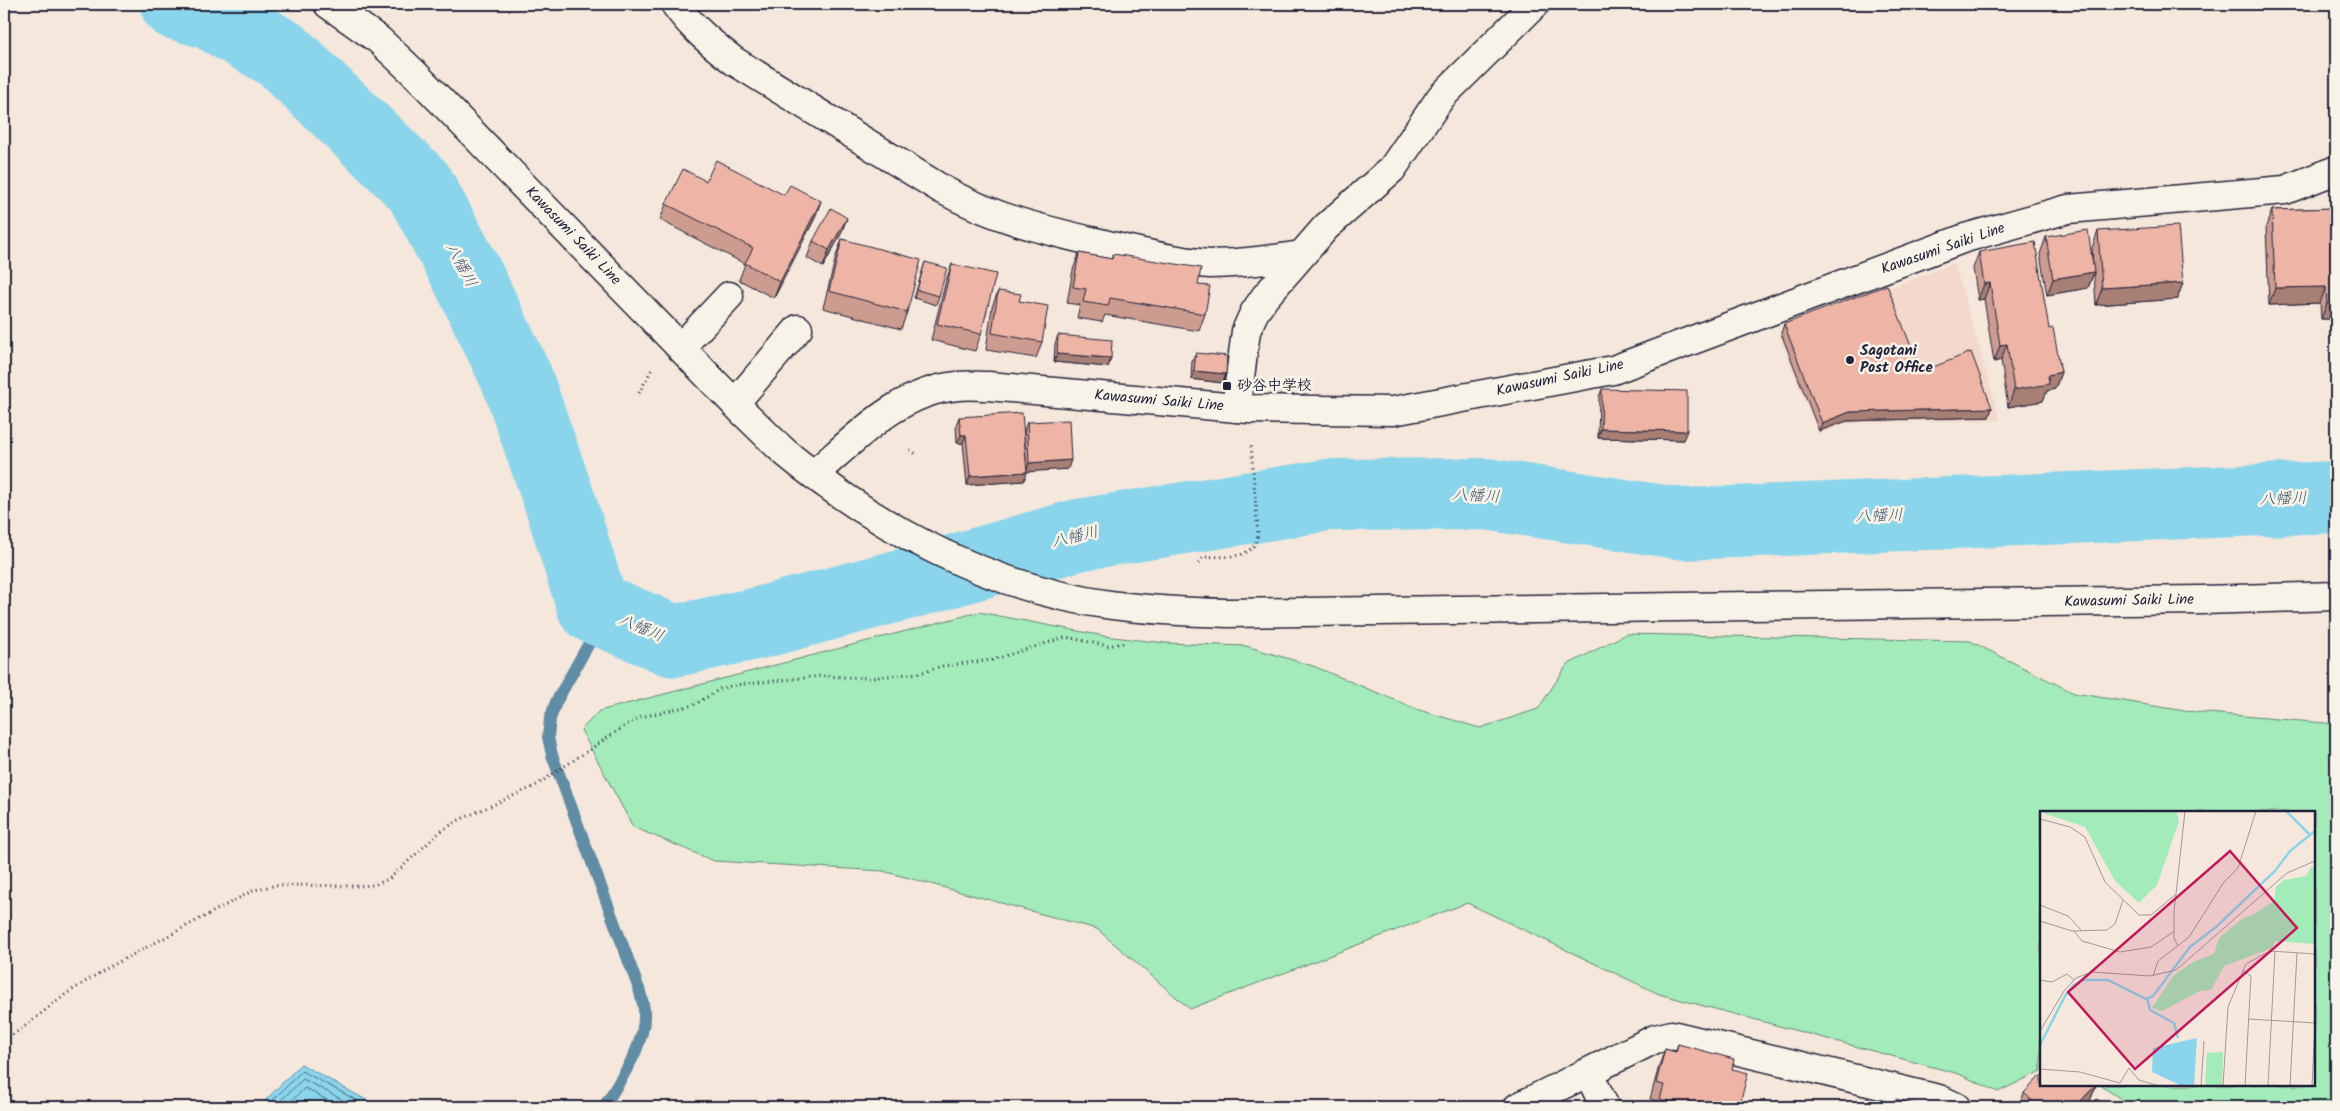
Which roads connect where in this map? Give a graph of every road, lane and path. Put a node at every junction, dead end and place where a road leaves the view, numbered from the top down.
1 (328, 4) edge
2 (675, 4) edge
3 (1535, 4) edge
4 (2336, 170) edge
5 (1301, 255) junction
6 (729, 296) dead end
7 (798, 329) dead end
8 (681, 347) junction
9 (735, 403) junction
10 (1236, 408) junction
11 (1251, 441) dead end
12 (910, 450) dead end
13 (918, 455) dead end
14 (814, 474) junction
15 (1199, 563) dead end
16 (2336, 596) edge
17 (1128, 642) dead end
18 (4, 1040) edge
19 (1588, 1072) junction
20 (1518, 1107) edge
21 (1605, 1107) edge
22 (1956, 1107) edge

1 - 8 main road, Kawasumi Saiki Line
2 - 5 main road
3 - 5 main road
4 - 10 main road, Kawasumi Saiki Line
5 - 10 main road
6 - 8 main road
7 - 9 main road
8 - 9 main road, Kawasumi Saiki Line
9 - 14 main road, Kawasumi Saiki Line
10 - 14 main road, Kawasumi Saiki Line
11 - 15 path
12 - 13 path
14 - 16 main road, Kawasumi Saiki Line
17 - 18 path
19 - 20 main road
19 - 21 main road
19 - 22 main road

